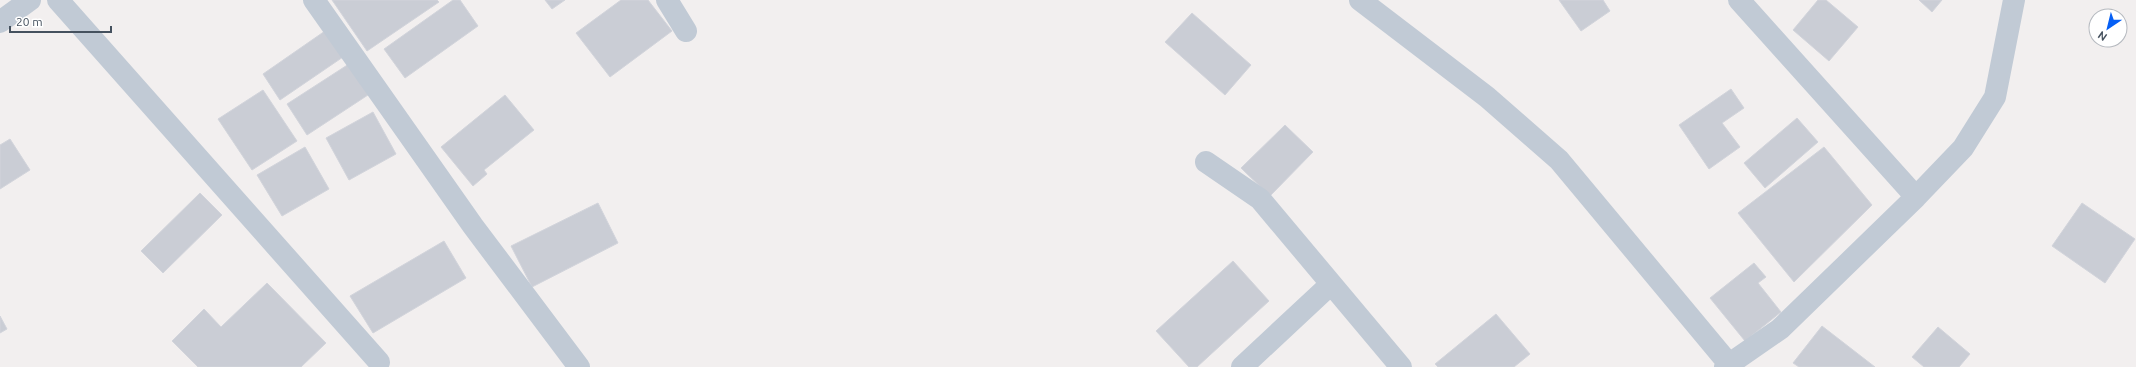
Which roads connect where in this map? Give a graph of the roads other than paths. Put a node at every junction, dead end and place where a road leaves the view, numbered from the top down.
1 (30, 0) edge
2 (58, 0) edge
3 (314, 0) edge
4 (667, 0) edge
5 (1360, 0) edge
6 (1739, 0) edge
7 (2014, 0) edge
8 (0, 22) edge
9 (686, 31) dead end
10 (1206, 162) dead end
11 (1916, 197) junction
12 (1331, 284) junction
13 (379, 362) dead end
14 (1727, 366) edge
15 (579, 367) edge
16 (1242, 367) edge
17 (1401, 367) edge

1 - 8 street
2 - 13 street
3 - 15 street
4 - 9 street
5 - 14 street
6 - 11 street
7 - 11 street
10 - 12 street
11 - 14 street
12 - 16 street
12 - 17 street

